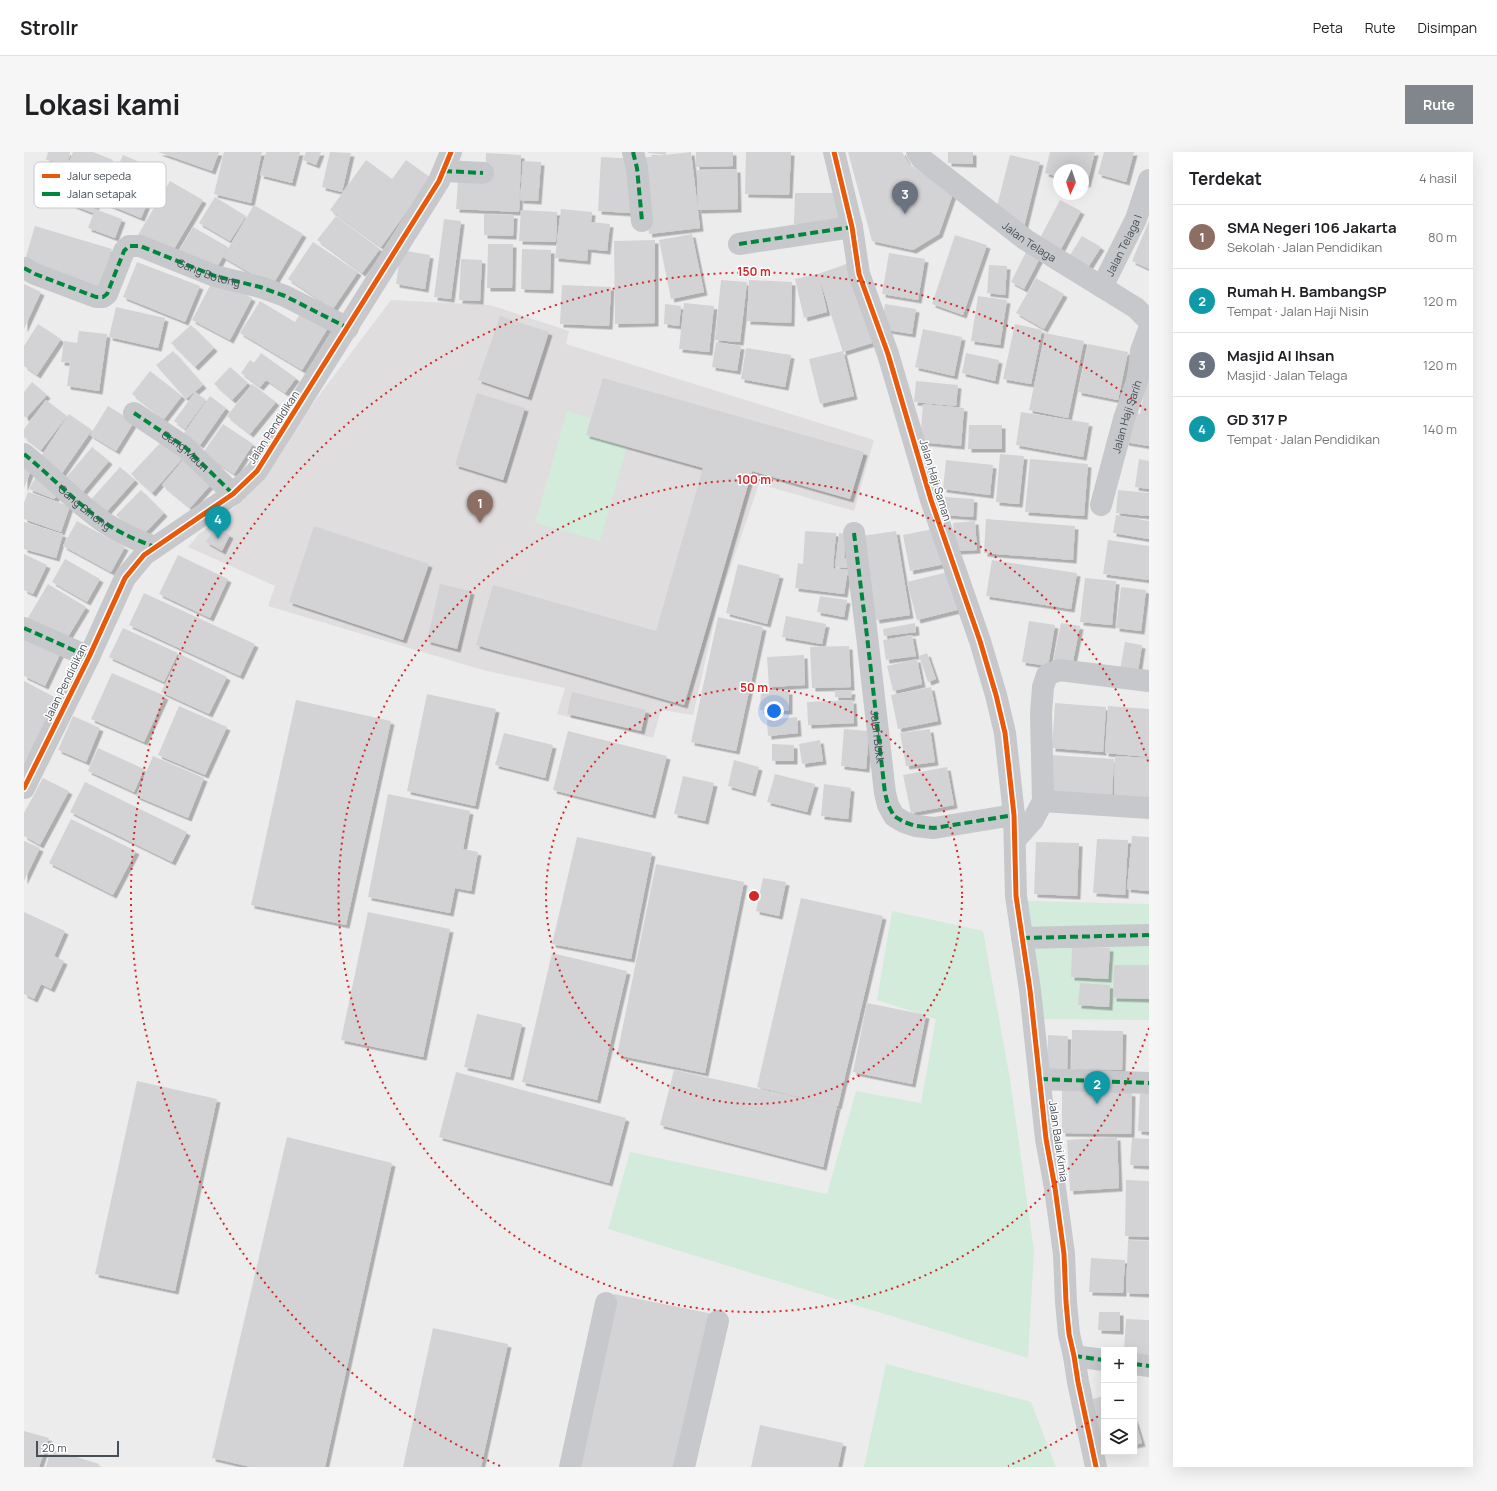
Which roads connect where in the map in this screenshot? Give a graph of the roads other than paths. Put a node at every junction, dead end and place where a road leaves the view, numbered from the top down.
1 (633, 152) edge
2 (834, 152) edge
3 (917, 152) edge
4 (448, 162) edge
5 (483, 173) dead end
6 (1149, 180) edge
7 (642, 221) dead end
8 (852, 226) junction
9 (739, 244) dead end
10 (24, 268) edge
11 (1102, 287) junction
12 (1149, 321) edge
13 (348, 328) junction
14 (1149, 329) edge
15 (134, 413) dead end
16 (24, 454) edge
17 (233, 494) junction
18 (1101, 504) dead end
19 (854, 534) dead end
20 (155, 547) junction
21 (24, 628) edge
22 (89, 657) junction
23 (1149, 681) edge
24 (24, 788) edge
25 (1042, 801) junction
26 (1149, 808) edge
27 (1014, 815) junction
28 (1015, 840) junction
29 (1149, 935) edge
30 (1022, 938) junction
31 (1040, 1079) junction
32 (1149, 1083) edge
33 (606, 1303) dead end
34 (718, 1321) dead end
35 (1074, 1356) junction
36 (1101, 1360) edge
37 (1137, 1364) edge
38 (1149, 1366) edge
39 (570, 1467) edge
40 (684, 1467) edge
41 (1096, 1467) edge

1 - 7 street
2 - 8 street, Jalan Haji Saman
3 - 11 street, Jalan Telaga
4 - 5 street
4 - 13 street, Jalan Pendidikan
6 - 11 street, Jalan Telaga I
8 - 9 street
8 - 27 street, Jalan Haji Saman
10 - 13 street, Gang Botong
11 - 12 street, Jalan Telaga
13 - 17 street, Jalan Pendidikan
14 - 18 street, Jalan Haji Sarih
15 - 17 street, Gang Maun
16 - 20 street, Gang Binong
17 - 20 street, Jalan Pendidikan
19 - 27 street, Jalan Bbkk
20 - 22 street, Jalan Pendidikan
21 - 22 street
22 - 24 street, Jalan Pendidikan
23 - 25 street
25 - 26 street
25 - 28 street
27 - 28 street, Jalan Balai Kimia
28 - 30 street, Jalan Balai Kimia
29 - 30 street
30 - 31 street, Jalan Balai Kimia
31 - 32 street
31 - 35 street, Jalan Balai Kimia
33 - 39 street
34 - 40 street
35 - 36 street
35 - 41 street, Jalan Balai Kimia
37 - 38 street

